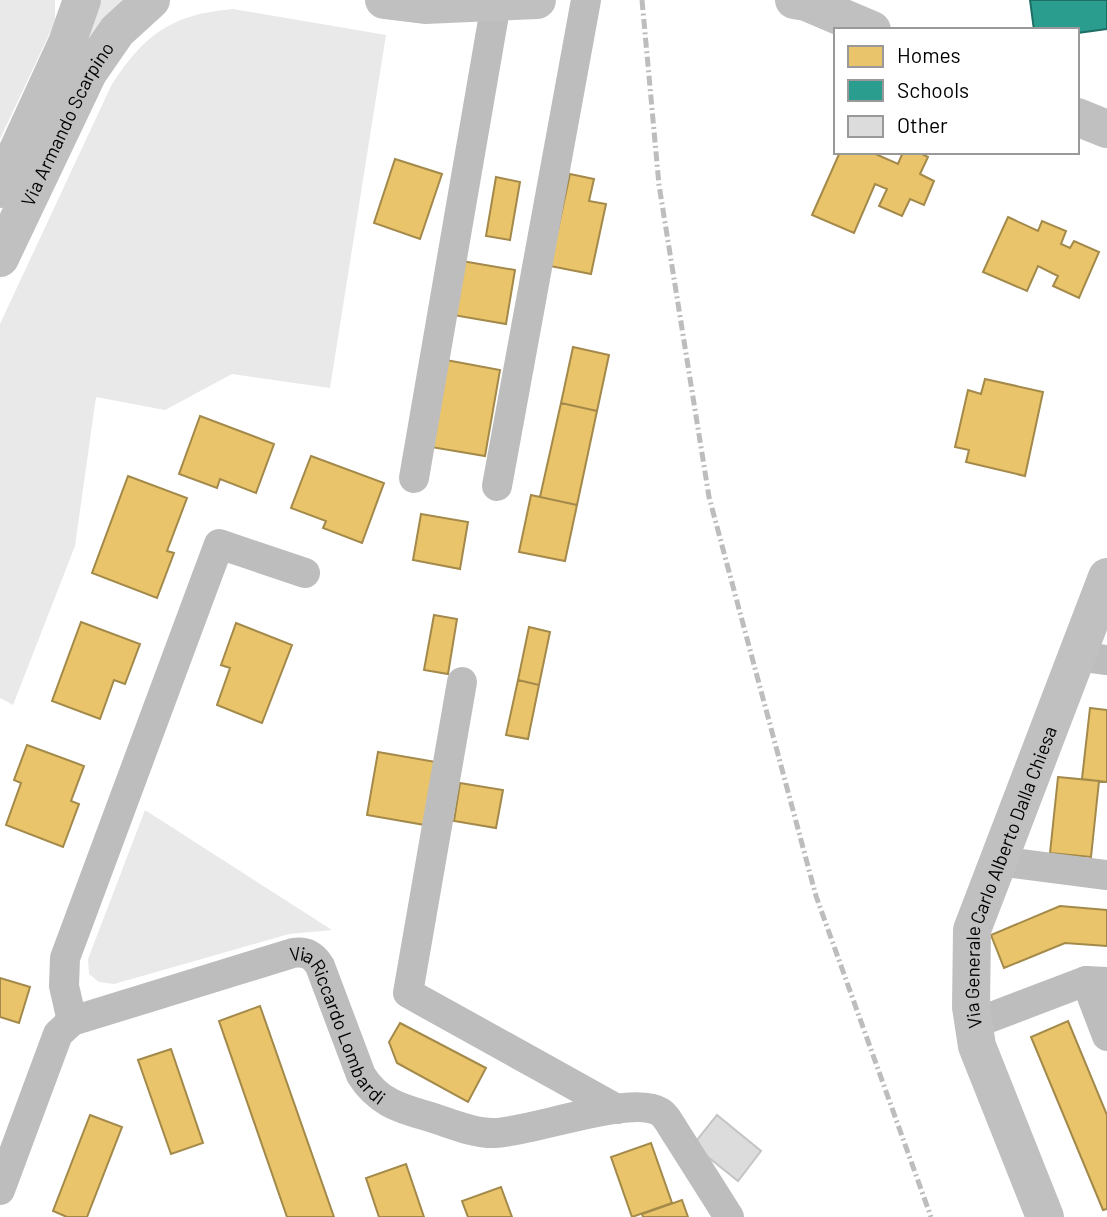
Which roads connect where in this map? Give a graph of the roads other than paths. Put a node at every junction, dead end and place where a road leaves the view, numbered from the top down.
1 (82, 0) edge
2 (151, 0) edge
3 (384, 0) edge
4 (537, 0) edge
5 (586, 0) edge
6 (794, 0) edge
7 (421, 3) edge
8 (496, 3) junction
9 (867, 28) edge
10 (1079, 118) edge
11 (1107, 130) edge
12 (0, 189) edge
13 (0, 258) edge
14 (414, 478) dead end
15 (497, 486) dead end
16 (305, 573) dead end
17 (1107, 577) edge
18 (1092, 658) edge
19 (462, 682) dead end
20 (998, 861) junction
21 (1107, 875) edge
22 (1097, 982) edge
23 (72, 1021) junction
24 (973, 1024) junction
25 (1107, 1036) edge
26 (617, 1109) junction
27 (0, 1190) edge
28 (729, 1217) edge
29 (1045, 1217) edge

1 - 12 street, Via Armando Scarpino
2 - 13 street, Via Armando Scarpino
3 - 7 street
4 - 8 street
5 - 15 street
6 - 9 street
7 - 8 street
8 - 14 street
10 - 11 street
16 - 23 street
17 - 18 street, Via Generale Carlo Alberto Dalla Chiesa
18 - 20 street, Via Generale Carlo Alberto Dalla Chiesa
19 - 26 street
20 - 21 street
20 - 24 street, Via Generale Carlo Alberto Dalla Chiesa
22 - 24 street
22 - 25 street
23 - 26 street, Via Riccardo Lombardi
23 - 27 street
24 - 29 street, Via Generale Carlo Alberto Dalla Chiesa
26 - 28 street, Via Riccardo Lombardi

